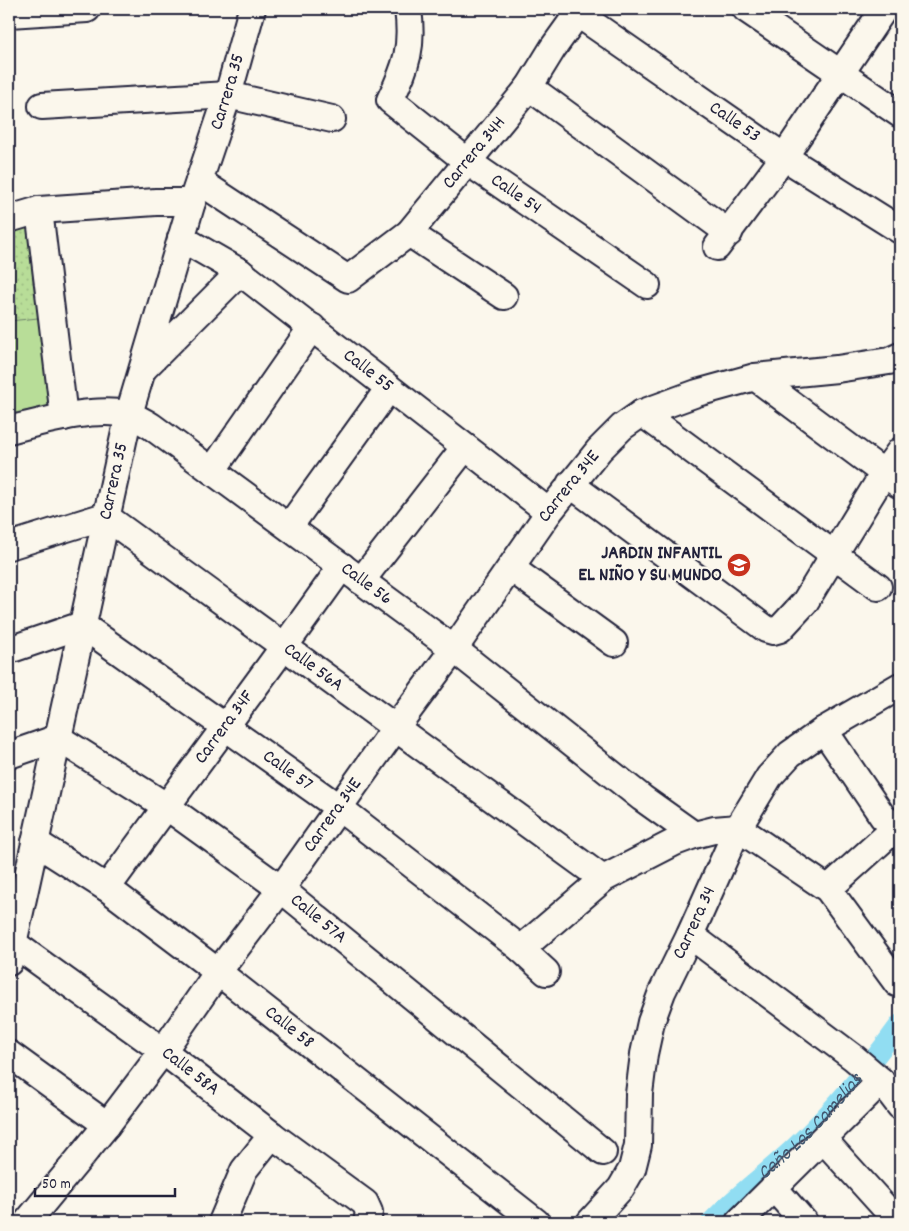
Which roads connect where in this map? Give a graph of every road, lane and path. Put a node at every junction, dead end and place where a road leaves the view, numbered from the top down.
1 (87, 9) edge
2 (252, 9) edge
3 (408, 9) edge
4 (746, 9) edge
5 (884, 9) edge
6 (577, 10) edge
7 (9, 14) edge
8 (841, 74) junction
9 (529, 87) junction
10 (228, 95) junction
11 (42, 106) dead end
12 (900, 114) edge
13 (332, 119) dead end
14 (784, 157) junction
15 (468, 162) junction
16 (195, 191) junction
17 (39, 210) junction
18 (9, 219) edge
19 (900, 230) edge
20 (409, 233) junction
21 (181, 238) junction
22 (240, 272) junction
23 (646, 285) dead end
24 (504, 296) dead end
25 (312, 328) junction
26 (900, 356) edge
27 (143, 370) junction
28 (755, 377) junction
29 (389, 388) junction
30 (642, 413) junction
31 (129, 414) junction
32 (64, 417) junction
33 (9, 430) edge
34 (465, 447) junction
35 (900, 450) edge
36 (212, 471) junction
37 (892, 479) edge
38 (570, 484) junction
39 (549, 512) junction
40 (106, 516) junction
41 (289, 527) junction
42 (9, 546) edge
43 (834, 553) junction
44 (511, 568) junction
45 (351, 573) junction
46 (878, 587) dead end
47 (82, 625) junction
48 (614, 643) dead end
49 (286, 646) junction
50 (454, 649) junction
51 (9, 650) edge
52 (900, 686) edge
53 (224, 727) junction
54 (396, 727) junction
55 (824, 730) junction
56 (58, 738) junction
57 (9, 755) edge
58 (166, 806) junction
59 (338, 808) junction
60 (899, 826) edge
61 (738, 828) junction
62 (694, 835) junction
63 (24, 861) edge
64 (603, 880) junction
65 (107, 888) junction
66 (280, 889) junction
67 (828, 889) junction
68 (690, 935) junction
69 (521, 949) junction
70 (11, 953) edge
71 (218, 972) junction
72 (546, 972) dead end
73 (897, 983) dead end
74 (163, 1051) junction
75 (9, 1054) edge
76 (869, 1071) junction
77 (900, 1106) edge
78 (107, 1126) junction
79 (272, 1135) junction
80 (823, 1139) junction
81 (603, 1152) dead end
82 (774, 1188) junction
83 (366, 1213) edge
84 (27, 1222) edge
85 (222, 1222) edge
86 (536, 1222) edge
87 (590, 1222) edge
88 (739, 1222) edge
89 (804, 1222) edge
90 (898, 1222) edge

1 - 7 street
2 - 10 street, Carrera 35
3 - 15 street, Calle 54
4 - 8 street
5 - 8 street
6 - 9 street, Carrera 34H
6 - 14 street, Calle 53
8 - 12 street
8 - 14 street
9 - 14 street
9 - 15 street, Carrera 34H
10 - 11 street
10 - 13 street
10 - 16 street, Carrera 35
14 - 19 street, Calle 53
15 - 20 street, Carrera 34H
15 - 23 street, Calle 54
16 - 17 street
16 - 20 street, Carrera 34H
16 - 21 street, Carrera 35
17 - 18 street
17 - 32 street
20 - 24 street
21 - 22 street, Calle 55
21 - 27 street, Carrera 35
22 - 25 street, Calle 55
22 - 27 street
25 - 29 street, Calle 55
25 - 36 street
26 - 28 street, Carrera 34E
27 - 31 street, Carrera 35
28 - 30 street, Carrera 34E
28 - 37 street
29 - 34 street, Calle 55
29 - 41 street
30 - 38 street, Carrera 34E
30 - 43 street
31 - 32 street, Calle 56
31 - 36 street, Calle 56
31 - 40 street, Carrera 35
32 - 33 street, Calle 56
34 - 39 street, Calle 55
34 - 45 street, Carrera 34F
35 - 37 street
36 - 41 street, Calle 56
37 - 43 street
38 - 39 street, Carrera 34E
38 - 43 street
39 - 44 street, Carrera 34E
40 - 42 street
40 - 47 street, Carrera 35
40 - 49 street, Calle 56A
41 - 45 street, Calle 56
43 - 46 street
44 - 48 street
44 - 50 street, Carrera 34E
45 - 49 street, Carrera 34F
45 - 50 street, Calle 56
47 - 51 street
47 - 53 street, Calle 57
47 - 56 street, Carrera 35
49 - 53 street, Carrera 34F
49 - 54 street, Calle 56A
50 - 54 street, Carrera 34E
50 - 62 street, Calle 56
52 - 55 street, Carrera 34
53 - 58 street, Carrera 34F
53 - 59 street, Calle 57
54 - 59 street, Carrera 34E
54 - 64 street, Calle 56A
55 - 60 street
55 - 61 street, Carrera 34
56 - 57 street
56 - 58 street, Calle 57A
56 - 63 street, Carrera 35
58 - 65 street, Carrera 34F
58 - 66 street, Calle 57A
59 - 66 street, Carrera 34E
59 - 69 street, Calle 57
60 - 67 street
61 - 62 street
61 - 67 street
61 - 68 street, Carrera 34
62 - 64 street
63 - 65 street, Calle 58
63 - 70 street, Carrera 35
64 - 69 street
65 - 71 street, Calle 58
66 - 71 street, Carrera 34E
66 - 81 street, Calle 57A
67 - 73 street
68 - 76 street
68 - 87 street, Carrera 34
69 - 72 street, Calle 57
70 - 74 street, Calle 58A
71 - 74 street, Carrera 34E
71 - 86 street, Calle 58
74 - 78 street, Carrera 34E
74 - 79 street, Calle 58A
75 - 78 street
76 - 77 street
76 - 80 street
78 - 84 street, Carrera 34E
79 - 83 street, Calle 58A
79 - 85 street
80 - 82 street
80 - 90 street
82 - 88 street
82 - 89 street

